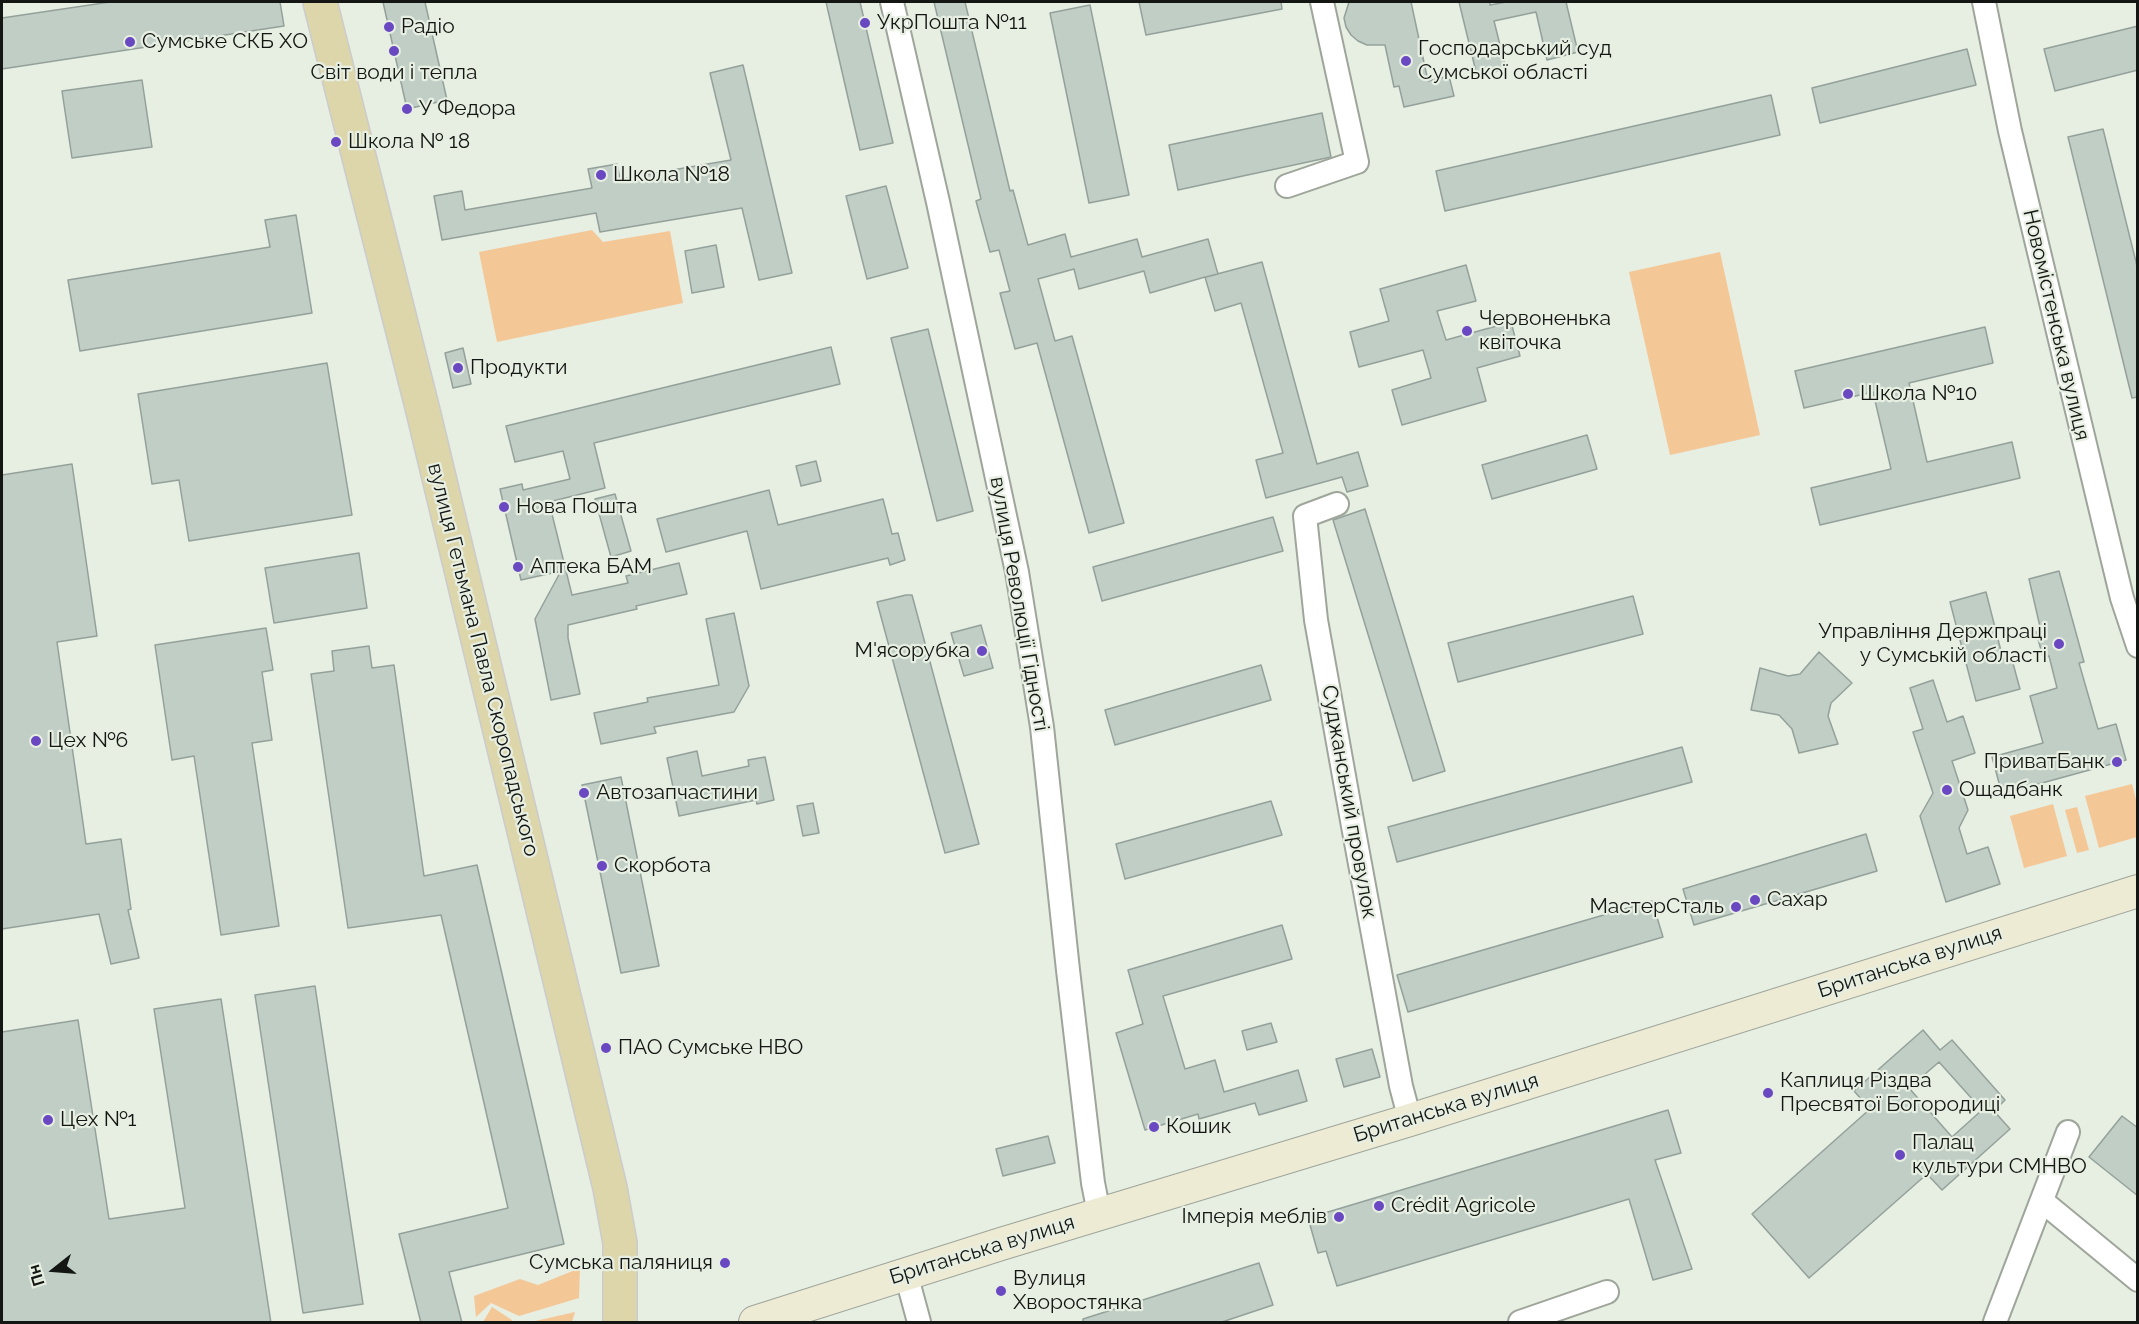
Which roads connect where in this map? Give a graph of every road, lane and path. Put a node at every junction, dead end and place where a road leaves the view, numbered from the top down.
1 (320, 2) edge
2 (892, 2) edge
3 (1322, 2) edge
4 (1984, 2) edge
5 (1287, 186) dead end
6 (1337, 504) dead end
7 (2138, 645) edge
8 (2138, 891) edge
9 (1410, 1120) junction
10 (2068, 1132) dead end
11 (2042, 1201) junction
12 (1099, 1214) junction
13 (906, 1274) junction
14 (2138, 1280) edge
15 (1607, 1292) dead end
16 (620, 1323) edge
17 (755, 1323) edge
18 (919, 1323) edge
19 (1520, 1323) edge
20 (1995, 1323) edge

1 - 16 main road, вулиця Гетьмана Павла Скоропадського
2 - 12 street, вулиця Революції Гідності
3 - 5 street
4 - 7 street, Новомістенська вулиця
6 - 9 street, Суджанський провулок
8 - 9 main road, Британська вулиця
9 - 12 main road, Британська вулиця
10 - 11 street
11 - 14 street
11 - 20 street
12 - 13 main road, Британська вулиця
13 - 17 main road, Британська вулиця
13 - 18 street
15 - 19 street

